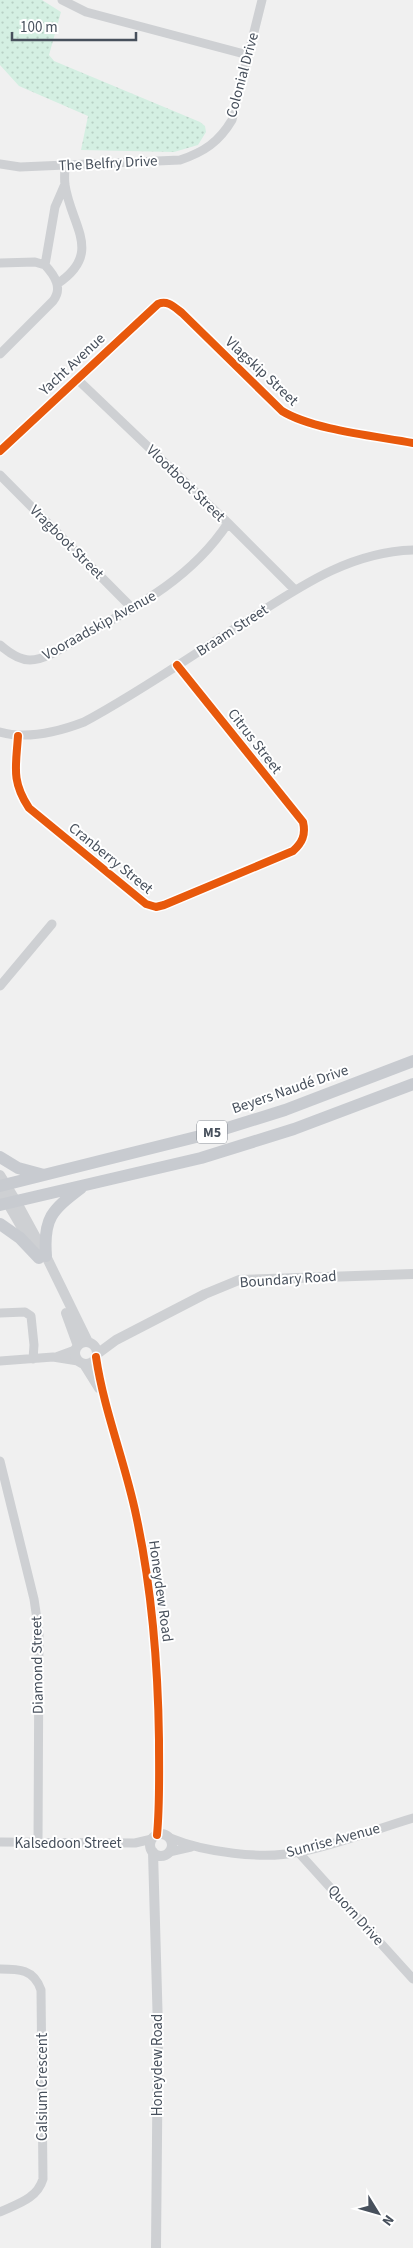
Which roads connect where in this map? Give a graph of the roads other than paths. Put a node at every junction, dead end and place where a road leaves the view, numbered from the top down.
1 (62, 0) edge
2 (262, 0) edge
3 (248, 55) junction
4 (213, 145) joint
5 (0, 164) edge
6 (65, 165) junction
7 (64, 184) junction
8 (0, 263) edge
9 (45, 265) junction
10 (57, 284) junction
11 (167, 302) joint
12 (0, 354) edge
13 (76, 378) junction
14 (413, 443) edge
15 (0, 451) edge
16 (0, 475) edge
17 (228, 523) junction
18 (413, 550) edge
19 (295, 590) junction
20 (133, 609) junction
21 (0, 645) edge
22 (177, 665) junction
23 (0, 732) edge
24 (18, 736) junction
25 (304, 838) joint
26 (52, 924) dead end
27 (0, 986) edge
28 (413, 1061) edge
29 (413, 1084) edge
30 (0, 1157) edge
31 (46, 1176) junction
32 (1, 1184) edge
33 (85, 1185) junction
34 (8, 1203) edge
35 (0, 1224) edge
36 (42, 1257) junction
37 (413, 1274) edge
38 (0, 1313) edge
39 (116, 1340) junction
40 (89, 1342) junction
41 (76, 1348) junction
42 (97, 1355) junction
43 (53, 1357) junction
44 (32, 1359) junction
45 (0, 1362) edge
46 (81, 1363) junction
47 (101, 1391) junction
48 (0, 1461) edge
49 (160, 1809) junction
50 (413, 1818) edge
51 (154, 1837) junction
52 (169, 1837) junction
53 (0, 1842) edge
54 (38, 1843) junction
55 (136, 1843) junction
56 (192, 1847) junction
57 (152, 1851) junction
58 (299, 1852) junction
59 (168, 1854) junction
60 (155, 1882) junction
61 (0, 1969) edge
62 (413, 1979) edge
63 (0, 2212) edge
64 (156, 2248) edge

1 - 3 street
2 - 3 street, Colonial Drive
3 - 4 street, Colonial Drive
4 - 6 street, The Belfry Drive
5 - 6 street, The Belfry Drive
6 - 7 street
7 - 9 street
7 - 10 street
8 - 9 street
9 - 10 street
10 - 12 street
11 - 13 street, Yacht Avenue
11 - 14 street, Vlagskip Street
13 - 15 street, Yacht Avenue
13 - 17 street, Vlootboot Street
16 - 20 street, Vragboot Street
17 - 19 street, Vlootboot Street
17 - 20 street, Vooraadskip Avenue
18 - 19 street, Braam Street
19 - 22 street, Braam Street
20 - 21 street, Vooraadskip Avenue
22 - 24 street, Braam Street
22 - 25 street, Citrus Street
23 - 24 street, Braam Street
24 - 25 street, Cranberry Street
26 - 27 street
28 - 31 main road, Beyers Naudé Drive / M5
29 - 33 main road, M5
30 - 31 main road
31 - 32 main road, Beyers Naudé Drive / M5
32 - 34 street
33 - 34 main road, M5
33 - 36 main road
34 - 36 street
35 - 36 main road
36 - 40 street
36 - 41 street
37 - 39 street, Boundary Road
38 - 44 street
39 - 40 street, Boundary Road
39 - 42 street, Boundary Road
40 - 41 street
40 - 42 street
41 - 43 street
41 - 46 street
42 - 46 street
42 - 47 street, Honeydew Road
43 - 44 street
43 - 46 street
44 - 45 street
46 - 47 street, Honeydew Road
47 - 49 street, Honeydew Road
48 - 54 street, Diamond Street
49 - 51 street, Honeydew Road
49 - 52 street, Honeydew Road
50 - 58 street, Sunrise Avenue
51 - 52 street
51 - 55 street, Kalsedoon Street
51 - 57 street
52 - 56 street, Sunrise Avenue
52 - 59 street
53 - 54 street, Kalsedoon Street
54 - 55 street, Kalsedoon Street
55 - 57 street, Kalsedoon Street
56 - 58 street, Sunrise Avenue
56 - 59 street, Sunrise Avenue
57 - 59 street
57 - 60 street, Honeydew Road
58 - 62 street, Quorn Drive
59 - 60 street, Honeydew Road
60 - 64 street, Honeydew Road
61 - 63 street, Calsium Crescent

